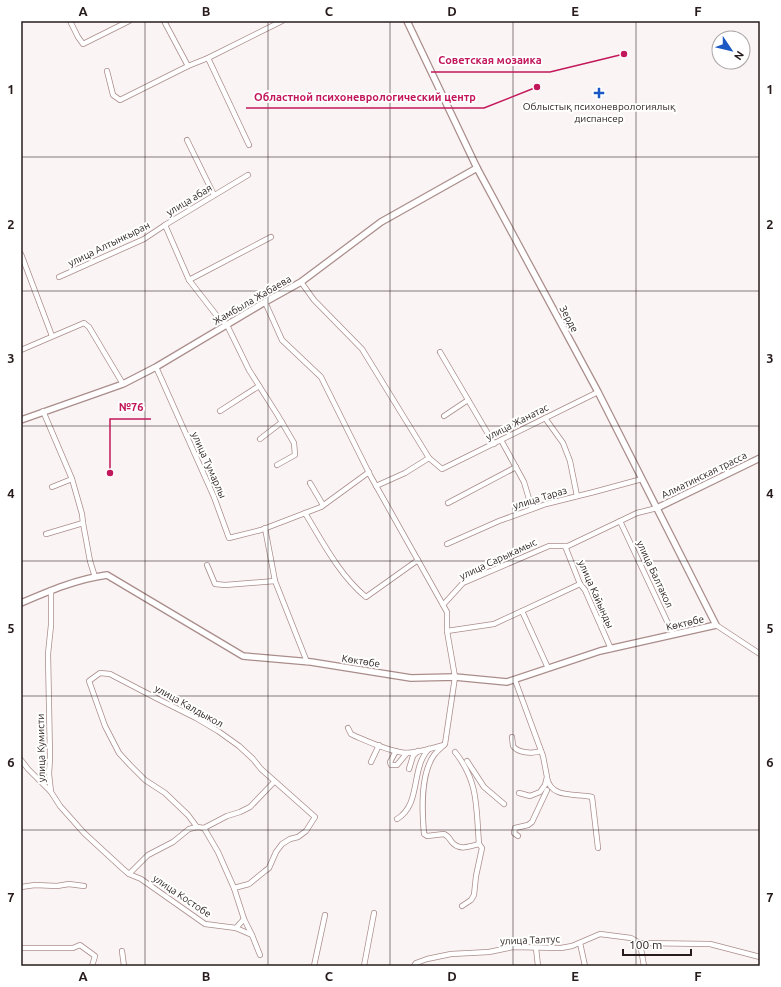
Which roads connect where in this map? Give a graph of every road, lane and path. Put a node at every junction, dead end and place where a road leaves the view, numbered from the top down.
1 (70, 21) edge
2 (129, 21) edge
3 (164, 21) edge
4 (282, 21) edge
5 (407, 21) edge
6 (208, 58) junction
7 (188, 66) junction
8 (106, 71) dead end
9 (187, 140) dead end
10 (249, 145) dead end
11 (477, 168) junction
12 (248, 175) dead end
13 (214, 195) junction
14 (165, 225) junction
15 (271, 238) dead end
16 (21, 254) edge
17 (59, 277) dead end
18 (189, 280) junction
19 (300, 282) junction
20 (265, 302) junction
21 (227, 324) junction
22 (52, 336) junction
23 (21, 350) edge
24 (440, 352) dead end
25 (156, 367) junction
26 (123, 384) junction
27 (259, 386) junction
28 (598, 392) junction
29 (468, 400) junction
30 (42, 411) junction
31 (220, 411) dead end
32 (444, 416) dead end
33 (545, 418) junction
34 (21, 420) edge
35 (282, 422) junction
36 (260, 439) dead end
37 (502, 440) junction
38 (494, 444) junction
39 (429, 458) junction
40 (760, 458) edge
41 (277, 465) dead end
42 (516, 467) junction
43 (369, 472) junction
44 (72, 479) junction
45 (642, 479) junction
46 (310, 483) dead end
47 (376, 486) junction
48 (52, 487) dead end
49 (577, 496) junction
50 (448, 503) dead end
51 (323, 505) junction
52 (657, 508) junction
53 (532, 509) junction
54 (305, 513) junction
55 (620, 521) junction
56 (83, 523) junction
57 (265, 528) junction
58 (46, 534) dead end
59 (447, 544) dead end
60 (565, 546) junction
61 (418, 560) junction
62 (207, 564) dead end
63 (95, 577) junction
64 (275, 581) junction
65 (580, 584) junction
66 (51, 590) junction
67 (21, 602) edge
68 (443, 605) junction
69 (522, 611) junction
70 (716, 624) junction
71 (448, 631) junction
72 (673, 634) junction
73 (610, 649) junction
74 (760, 654) edge
75 (307, 662) junction
76 (548, 668) junction
77 (455, 677) junction
78 (515, 680) junction
79 (348, 728) dead end
80 (512, 737) dead end
81 (445, 744) junction
82 (379, 745) junction
83 (430, 748) junction
84 (396, 751) junction
85 (418, 751) junction
86 (541, 751) junction
87 (455, 752) dead end
88 (407, 753) junction
89 (22, 761) edge
90 (467, 761) dead end
91 (371, 762) dead end
92 (21, 768) edge
93 (409, 769) dead end
94 (547, 777) junction
95 (274, 782) junction
96 (547, 790) dead end
97 (51, 792) junction
98 (519, 793) dead end
99 (504, 804) dead end
100 (397, 819) dead end
101 (197, 827) junction
102 (204, 828) junction
103 (518, 836) dead end
104 (480, 844) junction
105 (598, 848) dead end
106 (129, 874) junction
107 (84, 886) dead end
108 (21, 887) edge
109 (234, 888) junction
110 (462, 906) dead end
111 (374, 913) dead end
112 (324, 915) dead end
113 (244, 919) junction
114 (236, 928) junction
115 (252, 935) junction
116 (580, 943) junction
117 (640, 943) junction
118 (21, 948) edge
119 (536, 948) junction
120 (122, 951) dead end
121 (260, 955) dead end
122 (760, 957) edge
123 (415, 965) edge
124 (92, 966) edge
125 (124, 966) edge
126 (314, 966) edge
127 (364, 966) edge
128 (538, 966) edge
129 (585, 966) edge
130 (644, 966) edge

1 - 2 street
3 - 7 street
4 - 6 street
5 - 11 street, Зерде
6 - 7 street
6 - 10 street
7 - 8 street
9 - 13 street
11 - 19 street, Жамбыла Жабаева
11 - 28 street, Зерде
12 - 13 street, улица абая
13 - 14 street, улица абая
14 - 17 street, улица Алтынкыран
14 - 18 street, улица абая
15 - 18 street
16 - 22 street
18 - 21 street, улица абая
19 - 20 street, Жамбыла Жабаева
19 - 39 street
20 - 21 street, Жамбыла Жабаева
20 - 43 street
21 - 25 street, Жамбыла Жабаева
21 - 27 street
22 - 23 street
22 - 26 street
24 - 29 street
25 - 26 street, Жамбыла Жабаева
25 - 57 street, улица Тумарлы
26 - 30 street, Жамбыла Жабаева
27 - 31 street
27 - 35 street
28 - 33 street, улица Жанатас
28 - 45 street, Зерде
29 - 32 street
29 - 38 street
30 - 34 street, Жамбыла Жабаева
30 - 44 street
33 - 37 street, улица Жанатас
33 - 49 street
35 - 36 street
35 - 41 street
37 - 38 street, улица Жанатас
37 - 42 street
38 - 39 street, улица Жанатас
39 - 47 street
40 - 52 street, Алматинская трасса
42 - 50 street
42 - 53 street
43 - 47 street
43 - 51 street, улица Тумарлы
44 - 48 street
44 - 56 street
45 - 49 street, улица Тараз
45 - 52 street, Зерде
46 - 51 street
47 - 61 street
49 - 53 street, улица Тараз
51 - 54 street, улица Тумарлы
52 - 55 street, улица Сарыкамыс
52 - 70 street, Зерде
53 - 59 street, улица Тараз
54 - 57 street, улица Тумарлы
54 - 61 street
55 - 60 street, улица Сарыкамыс
55 - 72 street, улица Балтакол
56 - 58 street
56 - 63 street
57 - 64 street
60 - 65 street, улица Кайынды
60 - 68 street, улица Сарыкамыс
61 - 68 street
62 - 64 street
63 - 66 street, Көктөбе
63 - 75 street, Көктөбе
64 - 75 street
65 - 69 street
65 - 73 street, улица Кайынды
66 - 67 street, Көктөбе
66 - 97 street, улица Кумисти
68 - 71 street
69 - 71 street
69 - 76 street
70 - 72 street, Көктөбе
70 - 74 street
71 - 77 street
72 - 73 street, Көктөбе
73 - 76 street, Көктөбе
75 - 77 street, Көктөбе
76 - 78 street, Көктөбе
77 - 78 street, Көктөбе
77 - 81 street
78 - 86 street
79 - 82 street
80 - 86 street
81 - 83 street
81 - 104 street
82 - 84 street
82 - 91 street
83 - 85 street
83 - 100 street
84 - 88 street
84 - 88 street
85 - 88 street
85 - 93 street
86 - 94 street
87 - 104 street
89 - 92 street
89 - 97 street
90 - 99 street
94 - 98 street
94 - 105 street
95 - 101 street, улица Калдыкол
95 - 102 street
95 - 109 street, улица Калдыкол
96 - 103 street
97 - 106 street, улица Кумисти
101 - 102 street
101 - 106 street
102 - 109 street
104 - 110 street
106 - 114 street, улица Костобе
107 - 108 street
109 - 113 street
111 - 127 street
112 - 126 street
113 - 114 street
113 - 115 street
114 - 115 street, улица Костобе
115 - 121 street
116 - 117 street, улица Талтус
116 - 119 street, улица Талтус
116 - 129 street
117 - 122 street, улица Талтус
117 - 130 street
118 - 124 street
119 - 123 street, улица Талтус
119 - 128 street
120 - 125 street

